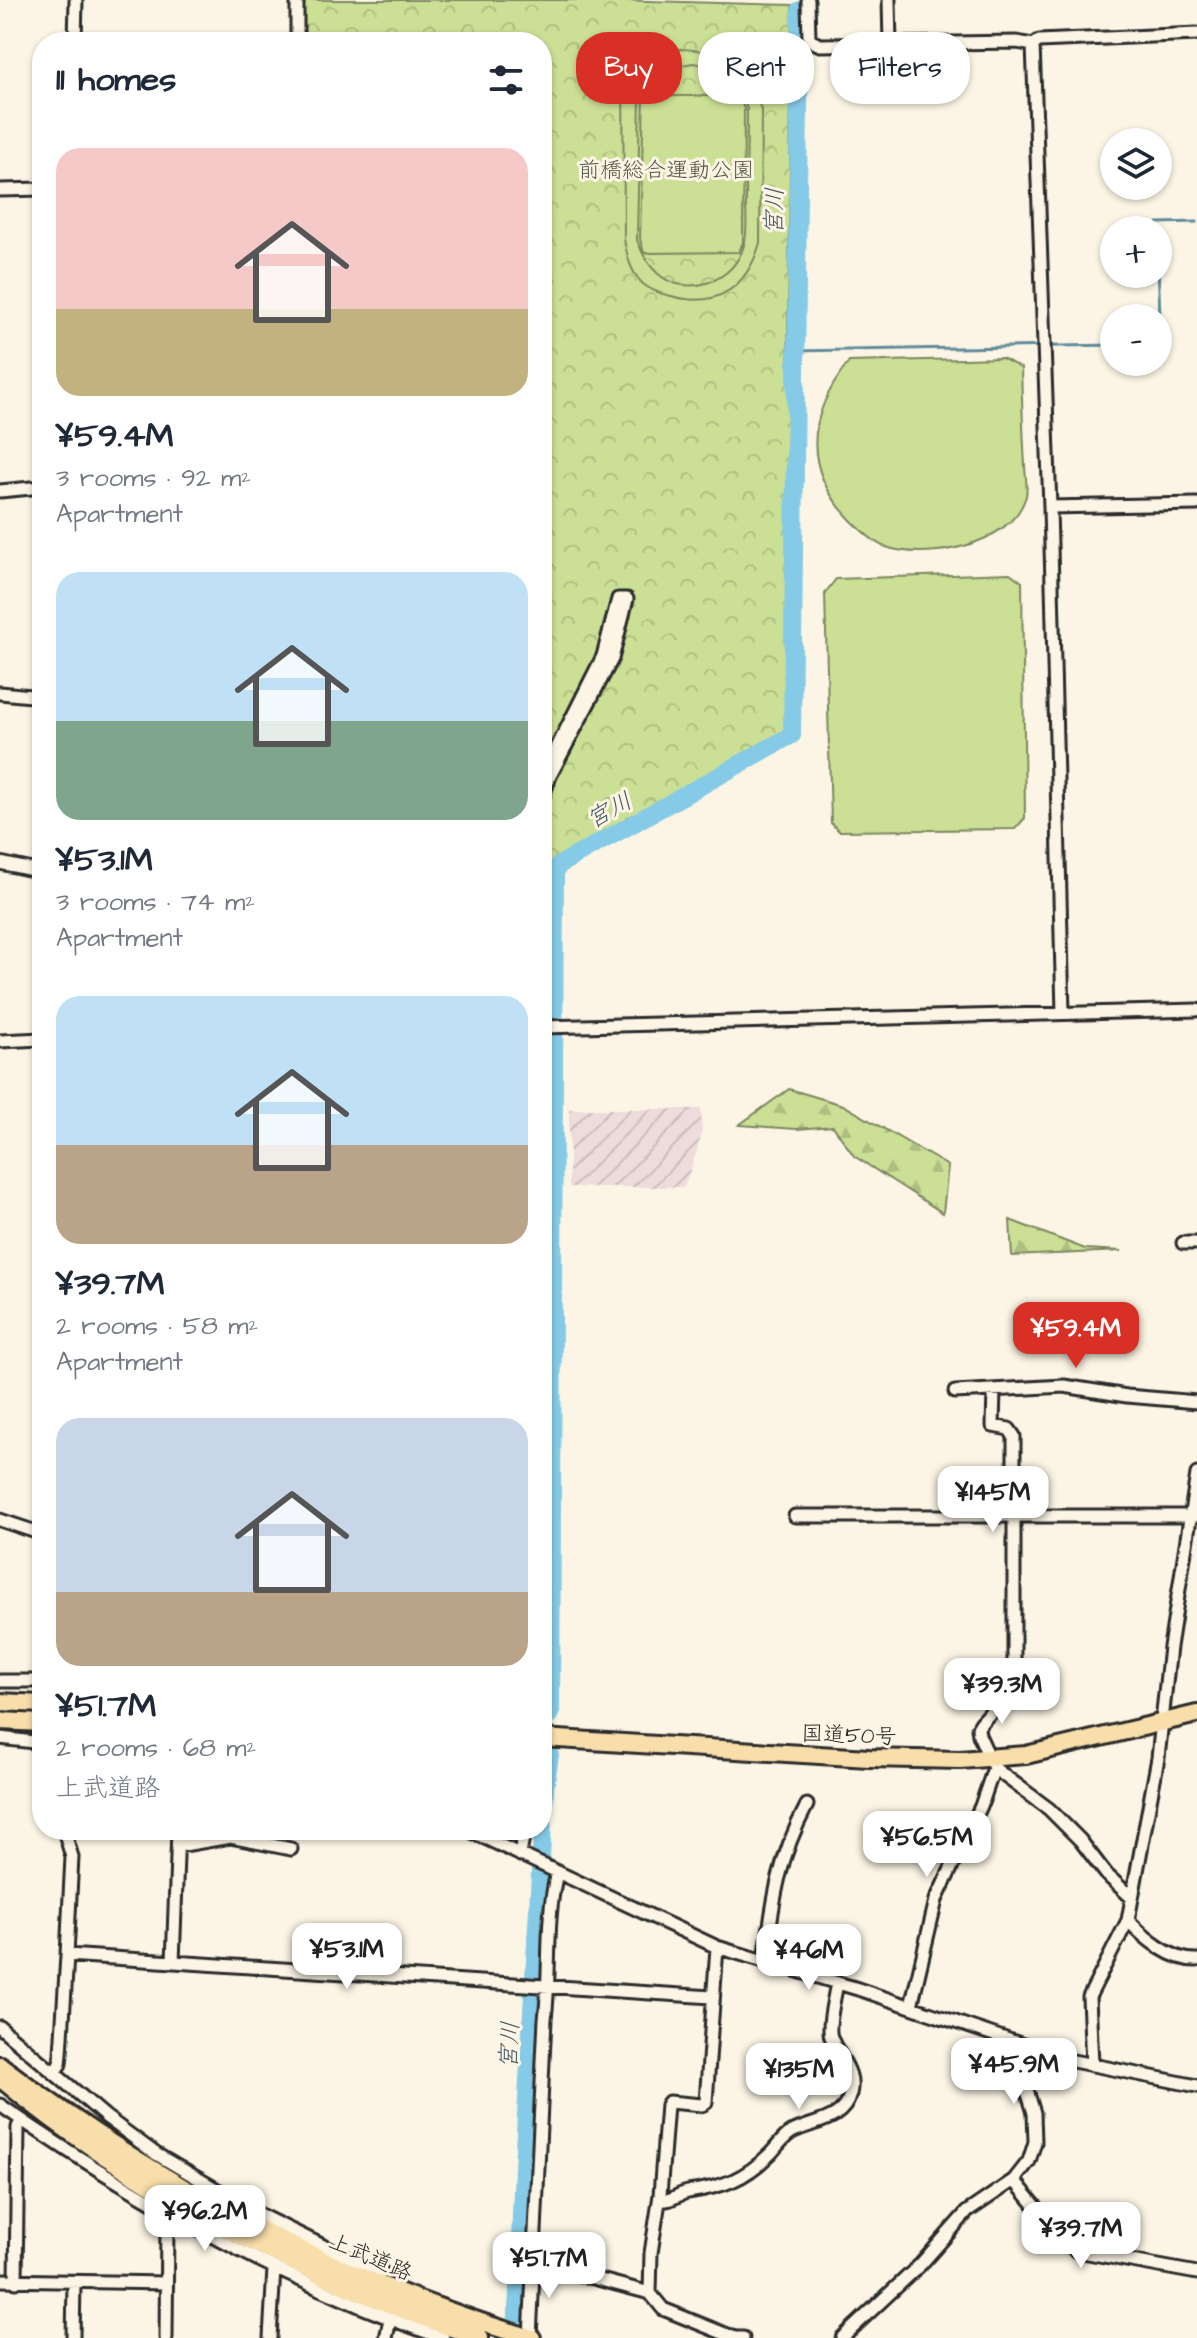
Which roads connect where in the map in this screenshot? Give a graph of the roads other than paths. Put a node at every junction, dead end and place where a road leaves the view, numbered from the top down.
1 (76, 0) edge
2 (297, 0) edge
3 (808, 0) edge
4 (889, 0) edge
5 (75, 32) edge
6 (297, 32) edge
7 (890, 32) edge
8 (1197, 34) edge
9 (970, 43) edge
10 (830, 44) edge
11 (1033, 45) junction
12 (32, 189) edge
13 (0, 190) edge
14 (32, 488) edge
15 (0, 491) edge
16 (1197, 504) edge
17 (1050, 507) junction
18 (0, 693) edge
19 (32, 696) edge
20 (552, 757) edge
21 (552, 772) edge
22 (0, 863) edge
23 (32, 870) edge
24 (1197, 1010) edge
25 (1063, 1013) junction
26 (552, 1027) edge
27 (32, 1039) edge
28 (0, 1041) edge
29 (1183, 1243) dead end
30 (1197, 1243) edge
31 (994, 1390) junction
32 (955, 1392) dead end
33 (1197, 1402) edge
34 (1197, 1474) edge
35 (795, 1516) dead end
36 (1013, 1516) junction
37 (1194, 1516) edge
38 (0, 1520) edge
39 (32, 1531) edge
40 (0, 1681) edge
41 (32, 1681) edge
42 (0, 1702) edge
43 (32, 1704) edge
44 (1197, 1714) edge
45 (0, 1721) edge
46 (1161, 1722) junction
47 (32, 1723) edge
48 (0, 1738) edge
49 (552, 1739) edge
50 (32, 1742) edge
51 (992, 1763) junction
52 (807, 1805) dead end
53 (67, 1840) edge
54 (178, 1840) edge
55 (204, 1840) edge
56 (251, 1840) edge
57 (267, 1840) edge
58 (489, 1840) edge
59 (524, 1840) edge
60 (266, 1844) junction
61 (178, 1846) junction
62 (291, 1849) dead end
63 (525, 1857) junction
64 (553, 1871) junction
65 (1132, 1898) junction
66 (1128, 1920) junction
67 (717, 1947) junction
68 (67, 1955) junction
69 (1197, 1960) edge
70 (765, 1961) junction
71 (173, 1962) junction
72 (837, 1983) junction
73 (546, 1987) junction
74 (712, 1997) junction
75 (911, 2006) junction
76 (0, 2027) edge
77 (1012, 2042) junction
78 (0, 2056) edge
79 (1092, 2064) junction
80 (0, 2065) edge
81 (55, 2071) junction
82 (4, 2082) edge
83 (1197, 2086) edge
84 (51, 2100) junction
85 (0, 2105) edge
86 (22, 2121) junction
87 (1014, 2180) junction
88 (660, 2200) junction
89 (171, 2215) junction
90 (533, 2262) junction
91 (355, 2268) junction
92 (274, 2269) junction
93 (382, 2272) dead end
94 (1197, 2273) edge
95 (0, 2280) edge
96 (16, 2282) junction
97 (74, 2283) junction
98 (166, 2283) junction
99 (650, 2293) junction
100 (390, 2320) junction
101 (448, 2335) edge
102 (529, 2337) edge
103 (73, 2338) edge
104 (166, 2338) edge
105 (270, 2338) edge
106 (386, 2338) edge
107 (480, 2338) edge
108 (743, 2338) edge
109 (842, 2338) edge

1 - 5 street
2 - 6 street
3 - 10 street
4 - 7 street
8 - 11 street
9 - 11 street
11 - 17 street
12 - 13 street
14 - 15 street
16 - 17 street
17 - 25 street
18 - 19 street
20 - 21 street
22 - 23 street
24 - 25 street
25 - 26 street
27 - 28 street
29 - 30 street
31 - 32 street
31 - 33 street
31 - 36 street
34 - 37 street
35 - 36 street
36 - 37 street
36 - 51 street
37 - 46 street
38 - 39 street
40 - 41 street
42 - 43 highway
44 - 46 highway, 国道50号
45 - 47 highway
46 - 51 highway, 国道50号
46 - 65 street
48 - 50 street
49 - 51 highway, 国道50号
51 - 65 street
51 - 75 street
52 - 70 street
53 - 68 street
54 - 61 street
55 - 61 street
56 - 60 street
57 - 60 street
58 - 63 street
59 - 63 street
60 - 62 street
61 - 71 street
63 - 64 street
64 - 67 street
64 - 73 street
65 - 66 street
66 - 69 street
66 - 79 street
67 - 70 street
67 - 74 street
68 - 71 street
68 - 81 street
70 - 72 street
71 - 73 street
72 - 75 street
72 - 88 street
73 - 74 street
73 - 90 street
74 - 88 street
75 - 77 street
76 - 81 street
77 - 79 street
77 - 87 street
78 - 84 highway
79 - 83 street
80 - 84 highway, 上武道路
81 - 91 street
82 - 101 highway, 上武道路
84 - 91 highway, 上武道路
85 - 86 street
86 - 89 street
86 - 96 street
87 - 94 street
87 - 109 street
88 - 99 street
89 - 92 street
89 - 98 street
90 - 99 street
90 - 102 street
91 - 93 street
91 - 102 highway, 上武道路
92 - 100 street
92 - 105 street
95 - 96 street
96 - 97 street
97 - 98 street
97 - 103 street
98 - 104 street
99 - 108 street
100 - 101 street
100 - 106 street
101 - 107 highway, 上武道路

